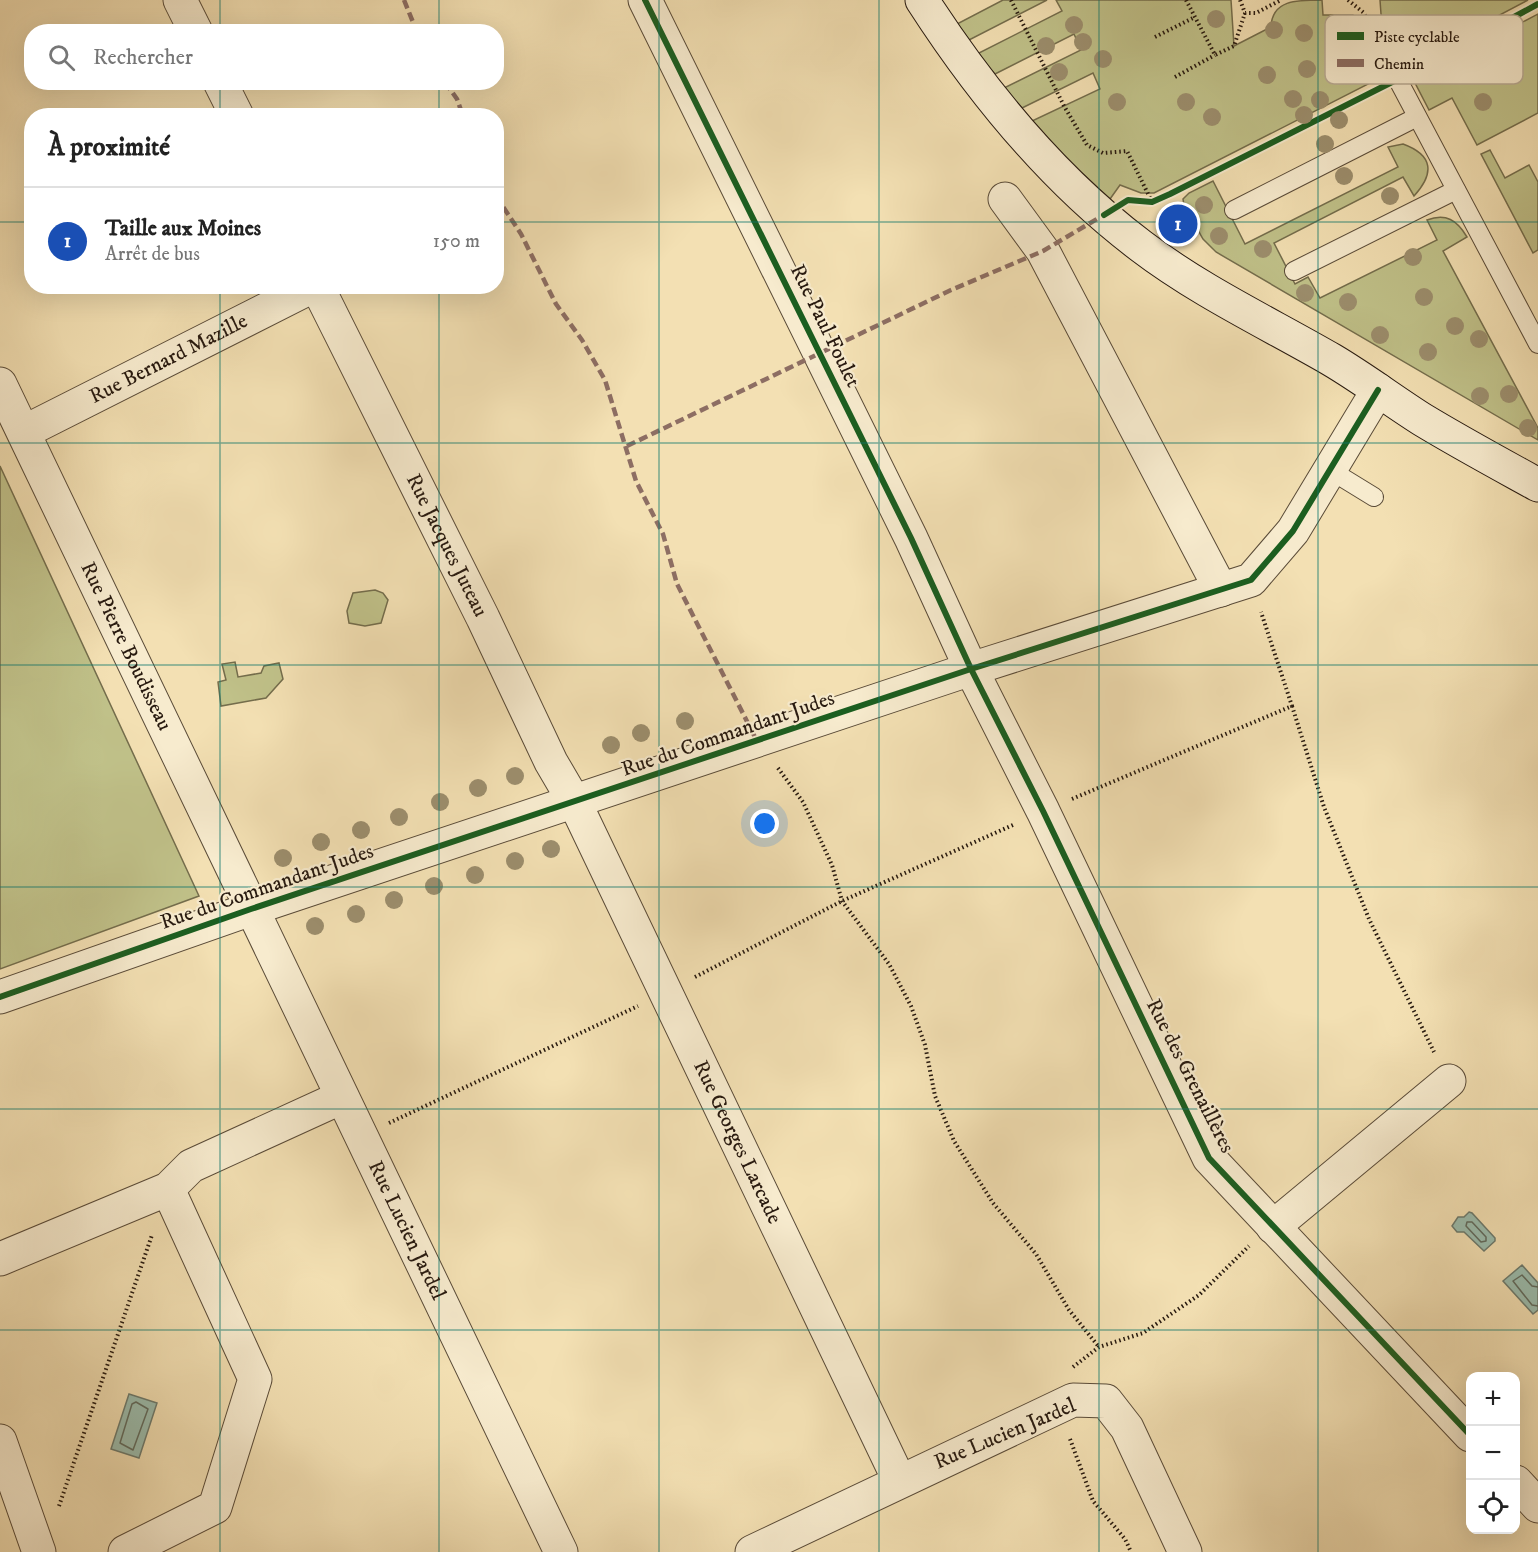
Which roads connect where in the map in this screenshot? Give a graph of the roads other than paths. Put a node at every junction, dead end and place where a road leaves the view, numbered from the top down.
1 (180, 0) edge
2 (645, 0) edge
3 (922, 0) edge
4 (191, 24) edge
5 (1400, 84) edge
6 (224, 90) edge
7 (233, 108) edge
8 (1417, 117) junction
9 (1456, 190) junction
10 (1005, 199) dead end
11 (1233, 210) dead end
12 (1294, 271) dead end
13 (299, 294) edge
14 (319, 294) edge
15 (1538, 344) edge
16 (0, 384) edge
17 (1378, 390) junction
18 (24, 432) junction
19 (1330, 470) junction
20 (1538, 485) edge
21 (1374, 496) dead end
22 (1221, 590) junction
23 (971, 669) junction
24 (575, 803) junction
25 (250, 909) junction
26 (0, 997) edge
27 (1449, 1081) road end
28 (342, 1097) junction
29 (168, 1189) junction
30 (1273, 1227) junction
31 (0, 1259) edge
32 (1466, 1431) edge
33 (0, 1441) edge
34 (899, 1480) junction
35 (1520, 1487) edge
36 (1538, 1506) edge
37 (39, 1552) edge
38 (125, 1552) edge
39 (561, 1552) edge
40 (752, 1552) edge
41 (1185, 1552) edge

1 - 4 street
2 - 23 street, Rue Paul Foulet
3 - 17 street
5 - 8 lane
6 - 7 street
8 - 9 lane
8 - 11 lane
9 - 12 lane
9 - 15 lane
10 - 22 street
13 - 18 street, Rue Bernard Mazille
14 - 24 street, Rue Jacques Juteau
16 - 18 street, Rue Pierre Boudisseau
17 - 19 street, Rue du Commandant Judes
17 - 20 street
18 - 25 street, Rue Pierre Boudisseau
19 - 21 lane
19 - 22 street, Rue du Commandant Judes
22 - 23 street, Rue du Commandant Judes
23 - 24 street, Rue du Commandant Judes
23 - 30 street, Rue des Grenaillères
24 - 25 street, Rue du Commandant Judes
24 - 34 street, Rue Georges Larcade
25 - 26 street, Rue du Commandant Judes
25 - 28 street, Rue Lucien Jardel
27 - 30 street
28 - 29 street
28 - 39 street, Rue Lucien Jardel
29 - 31 street
29 - 38 street
30 - 32 street, Rue des Grenaillères
33 - 37 street
34 - 40 street, Rue Lucien Jardel
34 - 41 street, Rue Lucien Jardel
35 - 36 street

